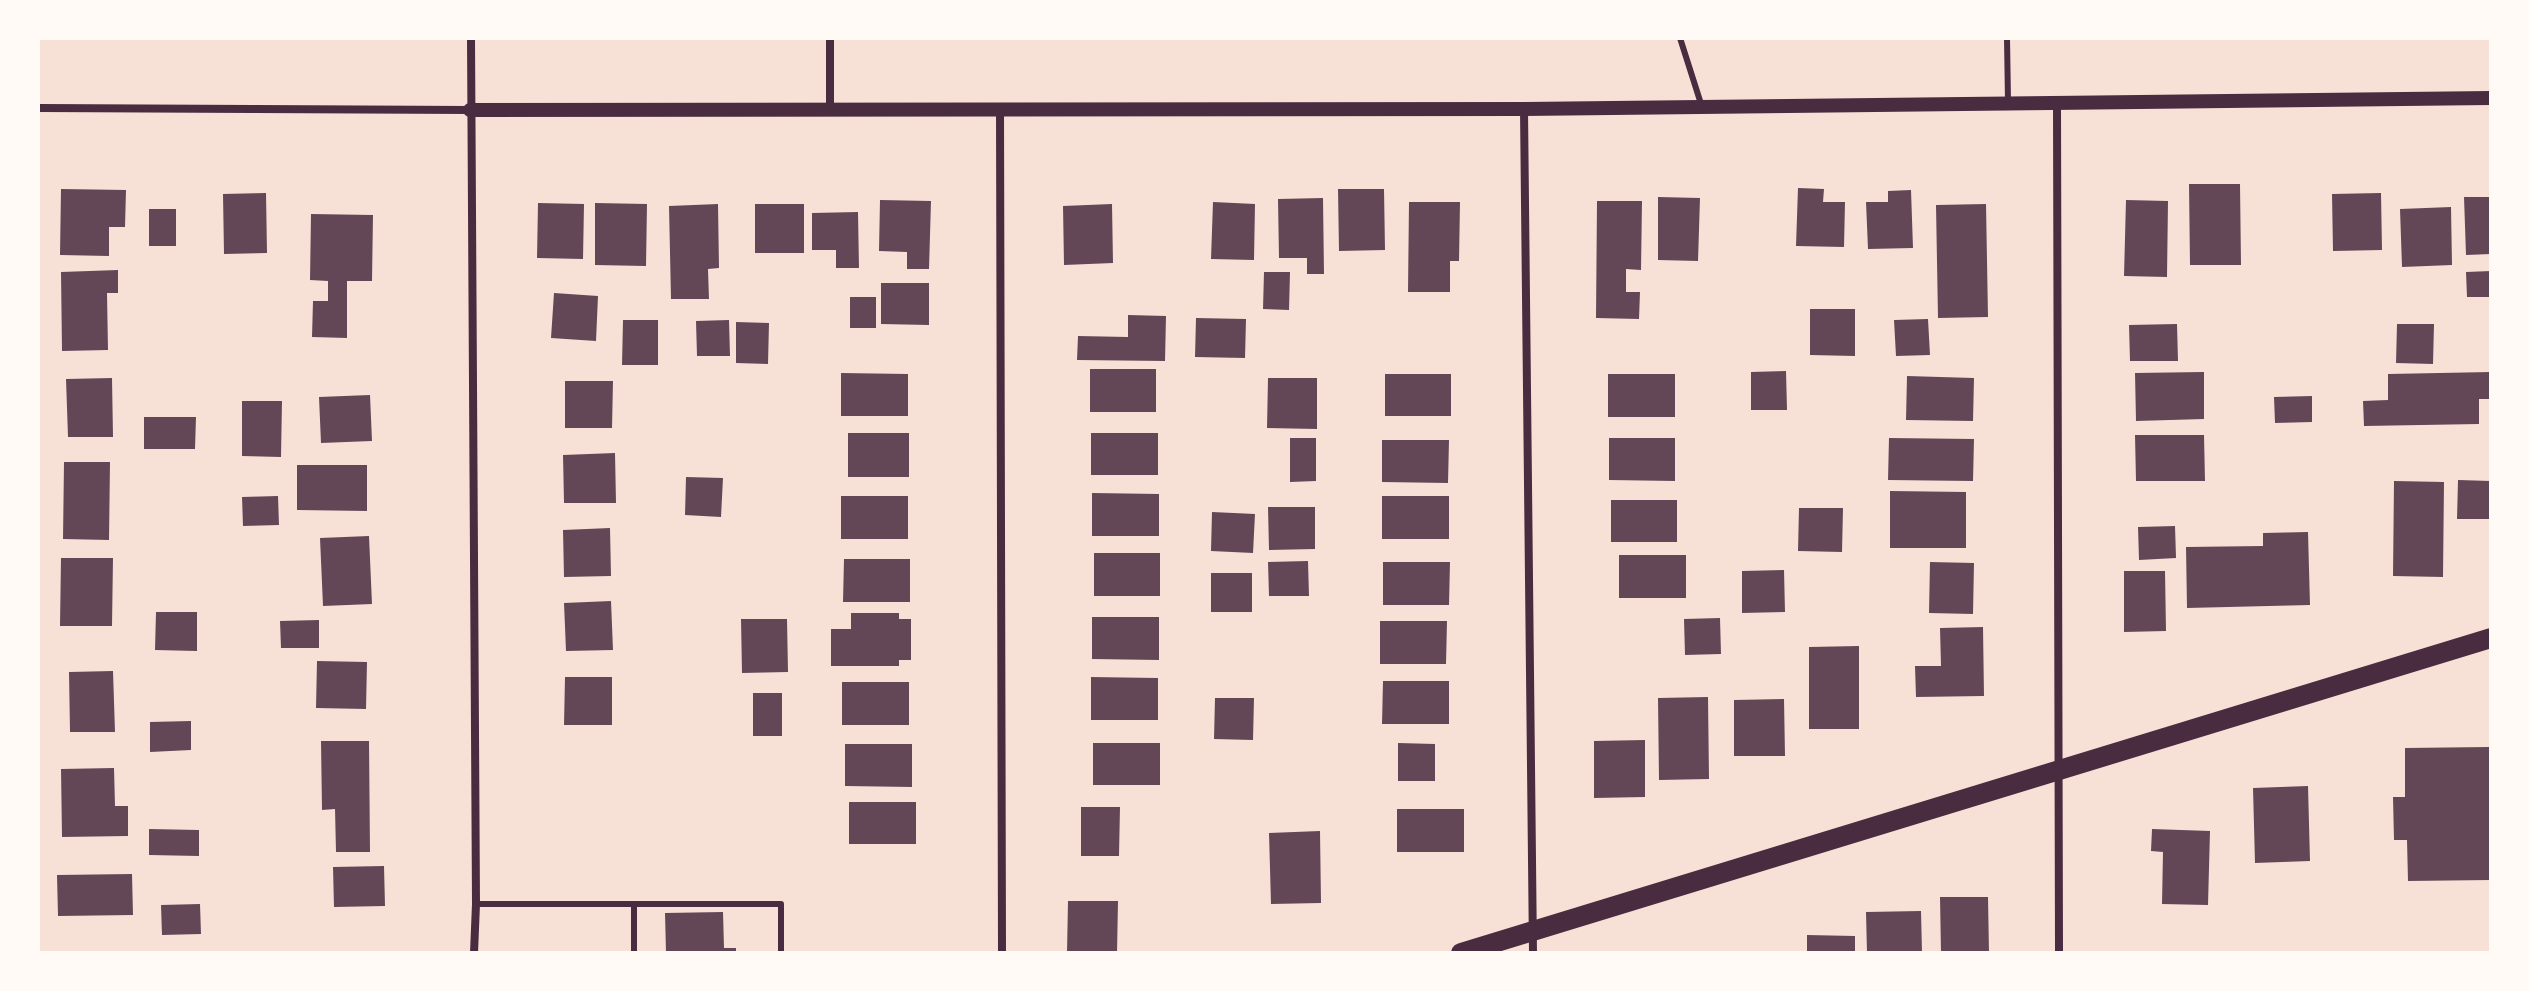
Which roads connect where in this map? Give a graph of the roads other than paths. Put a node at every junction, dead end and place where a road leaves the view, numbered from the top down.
1 (471, 38) edge
2 (830, 38) edge
3 (1680, 38) edge
4 (2007, 38) edge
5 (2491, 98) edge
6 (2057, 104) junction
7 (2009, 105) junction
8 (1702, 107) junction
9 (38, 108) edge
10 (830, 108) junction
11 (1000, 108) junction
12 (1524, 109) junction
13 (470, 110) junction
14 (2491, 638) edge
15 (2059, 770) junction
16 (476, 904) junction
17 (634, 904) junction
18 (1533, 931) junction
19 (474, 953) edge
20 (634, 953) edge
21 (781, 953) edge
22 (1002, 953) edge
23 (1461, 953) edge
24 (1533, 953) edge
25 (2059, 953) edge

1 - 13 street
2 - 10 street
3 - 8 lane
4 - 7 lane
5 - 6 street
6 - 7 street
6 - 15 street
7 - 8 street
8 - 12 street
9 - 13 street
10 - 11 street
10 - 13 street
11 - 12 street
11 - 22 street
12 - 18 street
13 - 16 street
14 - 15 main road
15 - 18 main road
15 - 25 street
16 - 17 lane
16 - 19 street
17 - 20 lane
17 - 21 lane
18 - 23 main road
18 - 24 street

